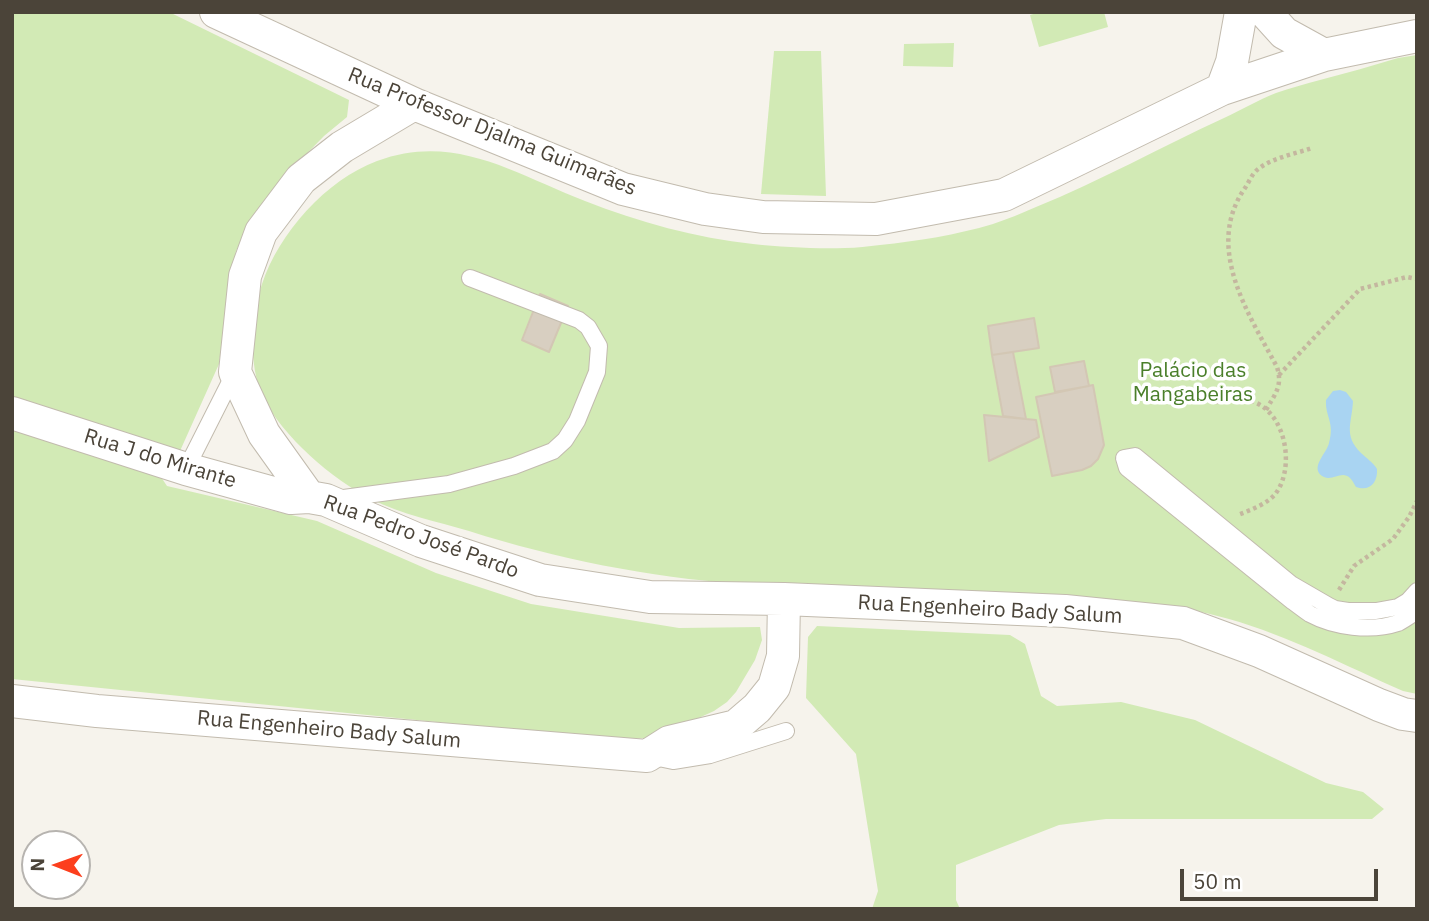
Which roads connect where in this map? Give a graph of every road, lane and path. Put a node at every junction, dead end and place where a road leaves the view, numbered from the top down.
1 (216, 12) edge
2 (1241, 12) edge
3 (1265, 12) edge
4 (1417, 36) edge
5 (1324, 55) junction
6 (1222, 89) junction
7 (414, 104) junction
8 (1312, 148) dead end
9 (470, 278) dead end
10 (1417, 279) edge
11 (235, 372) junction
12 (1279, 375) junction
13 (1216, 402) dead end
14 (1266, 410) junction
15 (12, 413) edge
16 (186, 469) junction
17 (318, 499) junction
18 (1417, 500) edge
19 (1231, 518) dead end
20 (1417, 591) edge
21 (784, 598) junction
22 (1329, 606) junction
23 (1417, 611) edge
24 (12, 701) edge
25 (1417, 716) edge
26 (786, 730) dead end
27 (647, 756) junction

1 - 7 street, Rua Professor Djalma Guimarães
2 - 6 street
3 - 5 street
4 - 5 street, Rua Professor Djalma Guimarães
5 - 6 street, Rua Professor Djalma Guimarães
6 - 7 street, Rua Professor Djalma Guimarães
7 - 11 street
8 - 12 path
9 - 17 lane
10 - 12 path
11 - 16 lane
11 - 17 street
12 - 14 path
13 - 14 path
14 - 19 path
15 - 16 street, Rua J do Mirante
16 - 17 street, Rua J do Mirante
17 - 21 street, Rua Pedro José Pardo
18 - 22 path
20 - 22 lane
21 - 25 street, Rua Engenheiro Bady Salum
21 - 27 street
22 - 23 lane
24 - 27 street, Rua Engenheiro Bady Salum
26 - 27 lane, Rua Engenheiro Bady Salum

